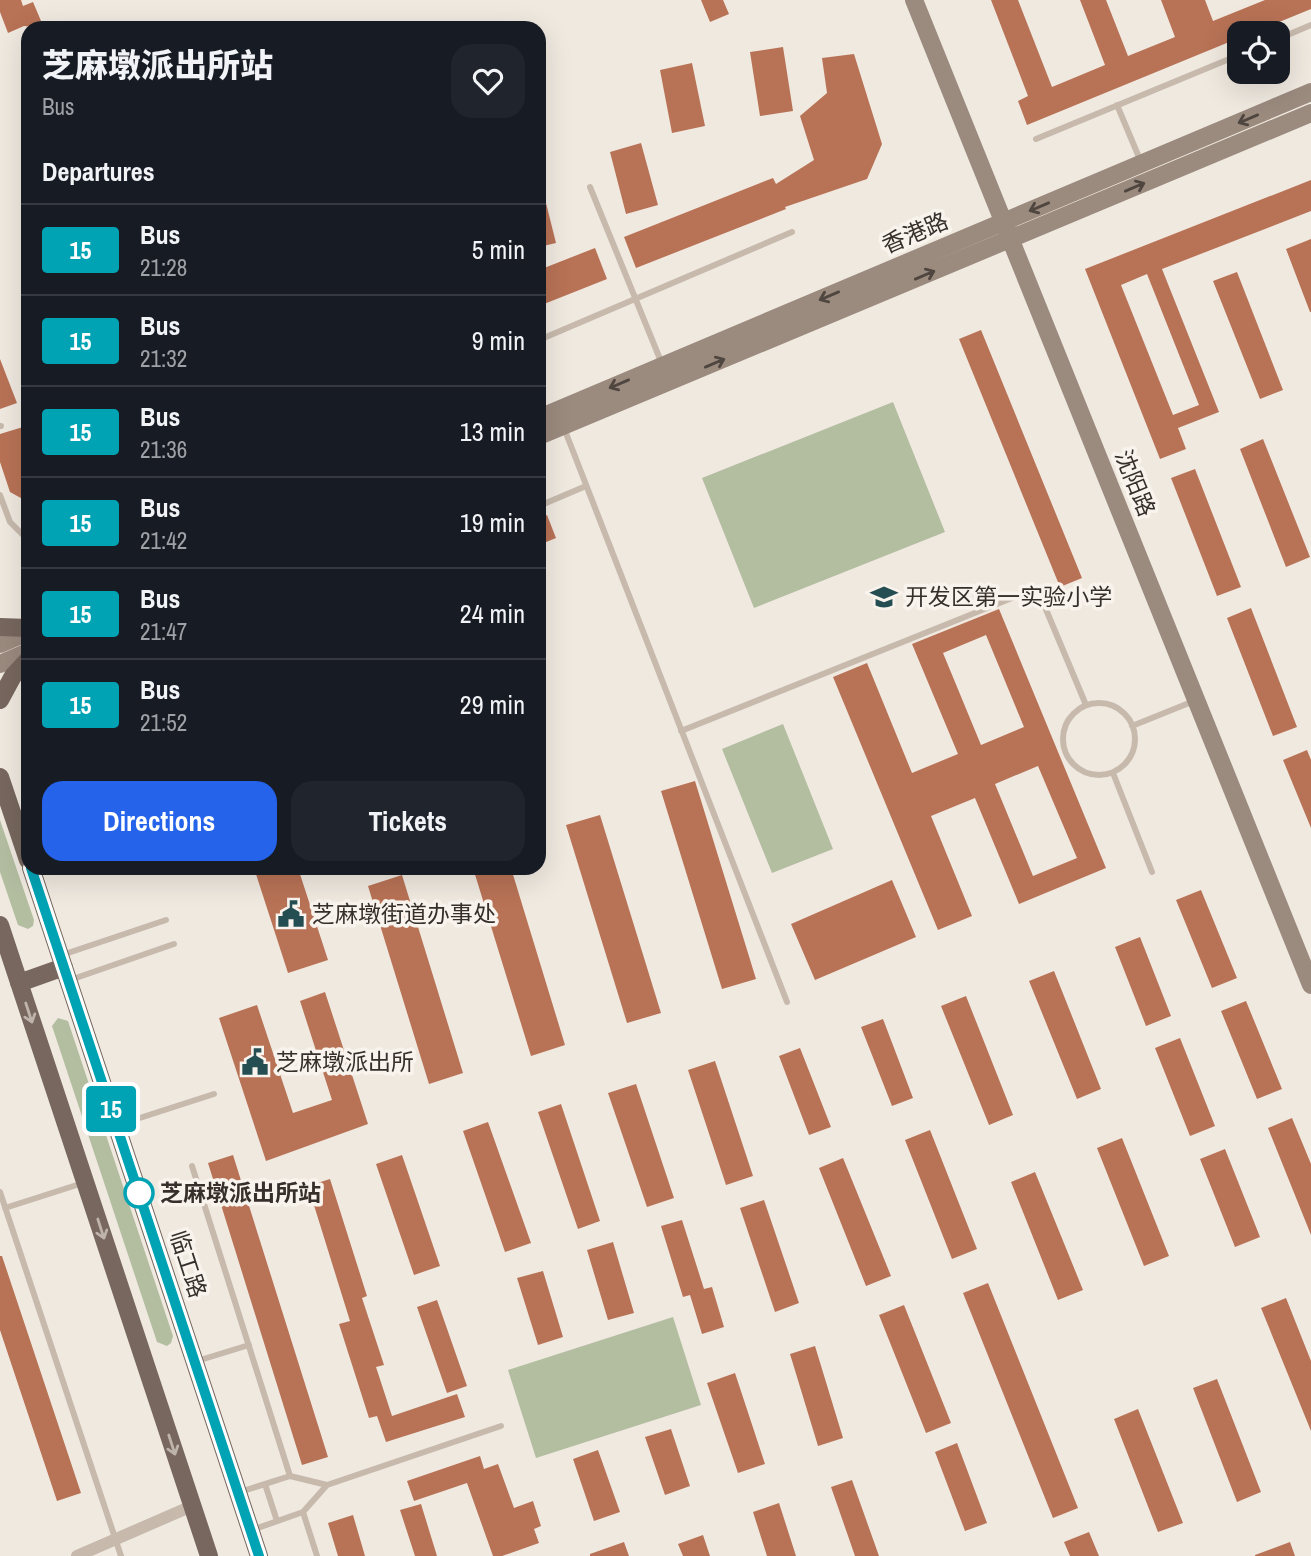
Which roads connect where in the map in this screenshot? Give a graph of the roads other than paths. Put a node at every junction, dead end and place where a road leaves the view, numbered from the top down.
1 (914, 0) edge
2 (1311, 25) edge
3 (1290, 34) edge
4 (1227, 60) edge
5 (1311, 92) edge
6 (1117, 106) junction
7 (1311, 113) edge
8 (1036, 139) dead end
9 (1142, 164) junction
10 (590, 187) dead end
11 (1007, 231) junction
12 (792, 232) dead end
13 (635, 299) junction
14 (546, 337) edge
15 (663, 366) junction
16 (546, 415) edge
17 (563, 426) junction
18 (546, 433) edge
19 (586, 486) junction
20 (0, 495) edge
21 (546, 503) edge
22 (21, 533) edge
23 (0, 626) edge
24 (21, 629) edge
25 (21, 634) edge
26 (0, 644) edge
27 (21, 655) edge
28 (0, 664) edge
29 (21, 667) edge
30 (0, 700) edge
31 (1196, 700) junction
32 (1086, 705) junction
33 (1132, 726) junction
34 (681, 731) junction
35 (1113, 773) junction
36 (0, 777) edge
37 (21, 839) edge
38 (1152, 872) dead end
39 (33, 875) edge
40 (166, 920) dead end
41 (1, 934) edge
42 (174, 944) dead end
43 (64, 968) junction
44 (19, 983) junction
45 (1311, 985) edge
46 (787, 1002) dead end
47 (214, 1094) dead end
48 (116, 1125) junction
49 (192, 1166) dead end
50 (85, 1182) junction
51 (0, 1192) edge
52 (5, 1208) junction
53 (249, 1345) junction
54 (195, 1362) junction
55 (501, 1426) dead end
56 (290, 1476) junction
57 (265, 1484) junction
58 (327, 1485) junction
59 (238, 1493) junction
60 (192, 1506) junction
61 (303, 1512) junction
62 (277, 1521) junction
63 (251, 1530) junction
64 (116, 1539) junction
65 (78, 1556) edge
66 (121, 1556) edge
67 (209, 1556) edge
68 (259, 1556) edge
69 (317, 1556) edge

1 - 11 main road, 沈阳路
2 - 3 lane
4 - 6 lane
5 -> 9 main road, 香港路
6 - 8 lane
6 - 9 lane
11 -> 7 main road, 香港路
9 -> 11 main road, 香港路
10 - 13 lane
11 -> 15 main road, 香港路
17 -> 11 main road, 香港路
11 - 31 main road, 沈阳路
12 - 13 lane
13 - 14 lane
13 - 15 lane
15 -> 16 main road, 香港路
17 - 18 main road, 香港路
17 - 19 lane
19 - 21 lane
19 - 34 lane
20 - 22 lane
23 - 24 main road
25 - 26 main road
27 - 28 main road
29 - 30 main road
31 - 33 lane
31 - 45 main road, 沈阳路
32 - 33 lane
32 - 34 lane
32 - 35 lane
33 - 35 lane
34 - 46 lane
35 - 38 lane
36 - 37 main road
39 - 43 main road, 临工路
40 - 43 lane
41 - 44 main road
42 - 43 lane
43 - 44 main road
43 - 48 main road, 临工路
44 -> 50 main road
47 - 48 lane
48 - 54 main road, 临工路
49 - 53 lane
50 - 52 lane
50 -> 60 main road
51 - 52 lane
52 - 64 lane
53 - 54 lane
53 - 56 lane
54 - 59 main road, 临工路
55 - 58 lane
56 - 57 lane
56 - 58 lane
57 - 59 lane
57 - 62 lane
58 - 61 lane
59 - 63 main road, 临工路
60 - 64 street
60 - 67 main road
61 - 62 lane
61 - 69 lane
62 - 63 lane
63 - 68 main road, 临工路
64 - 65 street
64 - 66 lane

